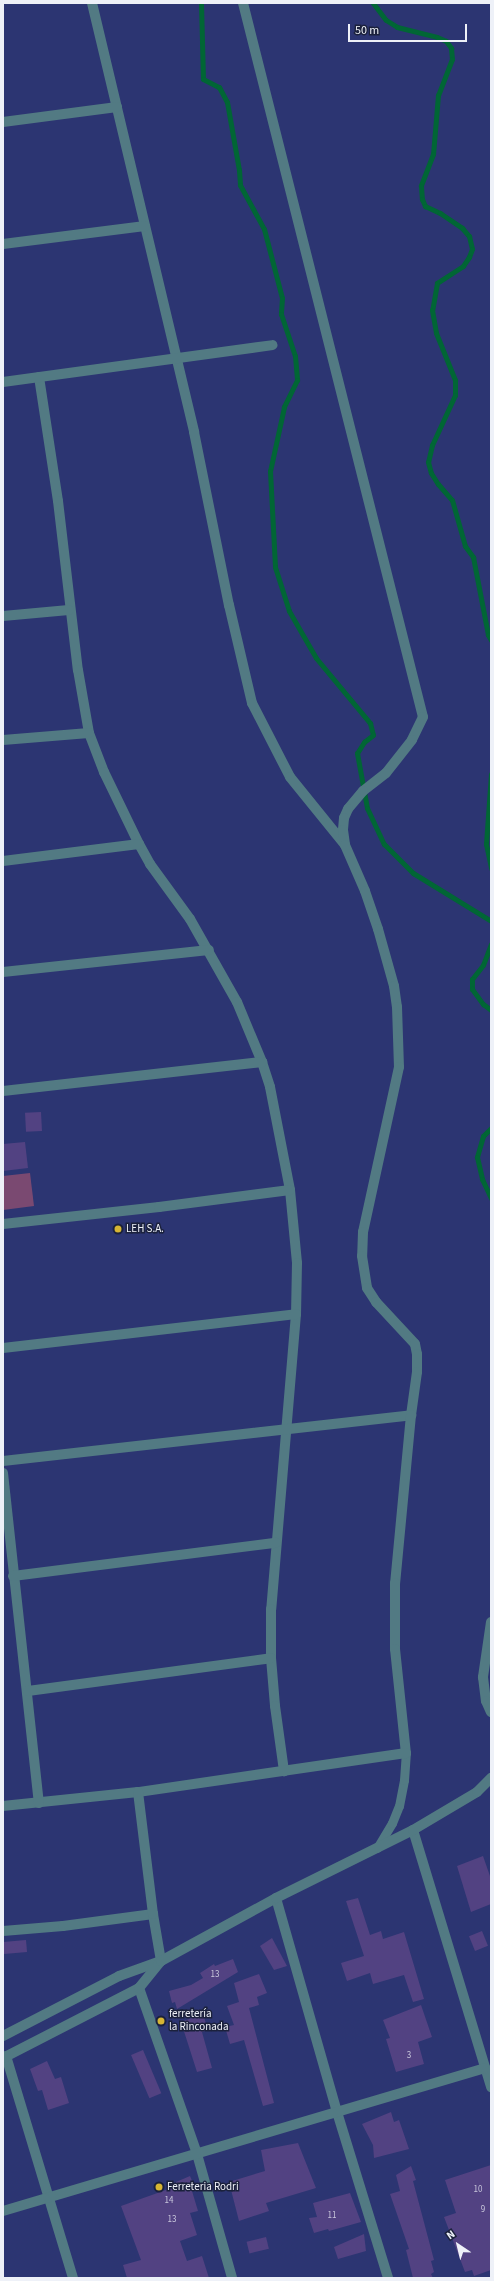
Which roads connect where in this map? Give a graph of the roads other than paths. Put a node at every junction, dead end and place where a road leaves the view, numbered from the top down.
1 (92, 3) edge
2 (243, 3) edge
3 (117, 107) junction
4 (3, 122) edge
5 (145, 226) junction
6 (3, 244) edge
7 (272, 345) dead end
8 (177, 358) junction
9 (39, 378) junction
10 (3, 382) edge
11 (69, 610) junction
12 (3, 616) edge
13 (89, 733) junction
14 (3, 740) edge
15 (139, 844) junction
16 (345, 845) junction
17 (3, 861) edge
18 (209, 950) junction
19 (3, 972) edge
20 (262, 1062) junction
21 (3, 1091) edge
22 (290, 1190) junction
23 (3, 1224) edge
24 (296, 1314) junction
25 (3, 1348) edge
26 (410, 1414) junction
27 (286, 1430) junction
28 (3, 1461) edge
29 (3, 1473) edge
30 (276, 1543) junction
31 (13, 1576) junction
32 (491, 1622) edge
33 (270, 1658) junction
34 (28, 1691) junction
35 (491, 1712) edge
36 (406, 1753) junction
37 (284, 1771) junction
38 (491, 1778) edge
39 (138, 1792) junction
40 (39, 1803) junction
41 (3, 1806) edge
42 (413, 1830) junction
43 (378, 1848) junction
44 (276, 1898) junction
45 (153, 1914) junction
46 (3, 1931) edge
47 (161, 1961) junction
48 (139, 1988) junction
49 (3, 2036) edge
50 (5, 2057) edge
51 (485, 2068) junction
52 (491, 2087) edge
53 (337, 2112) junction
54 (197, 2154) junction
55 (50, 2197) junction
56 (3, 2211) edge
57 (73, 2278) edge
58 (232, 2278) edge
59 (388, 2278) edge

1 - 3 street
2 - 16 street
3 - 4 street
3 - 5 street
5 - 6 street
5 - 8 street
7 - 8 street
8 - 9 street
8 - 16 street
9 - 10 street
9 - 11 street
11 - 12 street
11 - 13 street
13 - 14 street
13 - 15 street
15 - 17 street
15 - 18 street
16 - 26 street
18 - 19 street
18 - 20 street
20 - 21 street
20 - 22 street
22 - 23 street
22 - 24 street
24 - 25 street
24 - 27 street
26 - 27 street
26 - 36 street
27 - 28 street
27 - 30 street
29 - 31 street
30 - 31 street
30 - 33 street
31 - 34 street
32 - 35 street
33 - 34 street
33 - 37 street
34 - 40 street
36 - 37 street
36 - 43 lane
37 - 39 street
38 - 42 street
39 - 40 street
39 - 45 street
40 - 41 street
42 - 43 street
42 - 51 street
43 - 44 street
44 - 47 street
44 - 53 street
45 - 46 street
45 - 47 street
47 - 48 street
47 - 49 street
48 - 50 street
48 - 54 street
50 - 55 street
51 - 52 street
51 - 53 street
53 - 54 street
53 - 59 street
54 - 55 street
54 - 58 street
55 - 56 street
55 - 57 street

